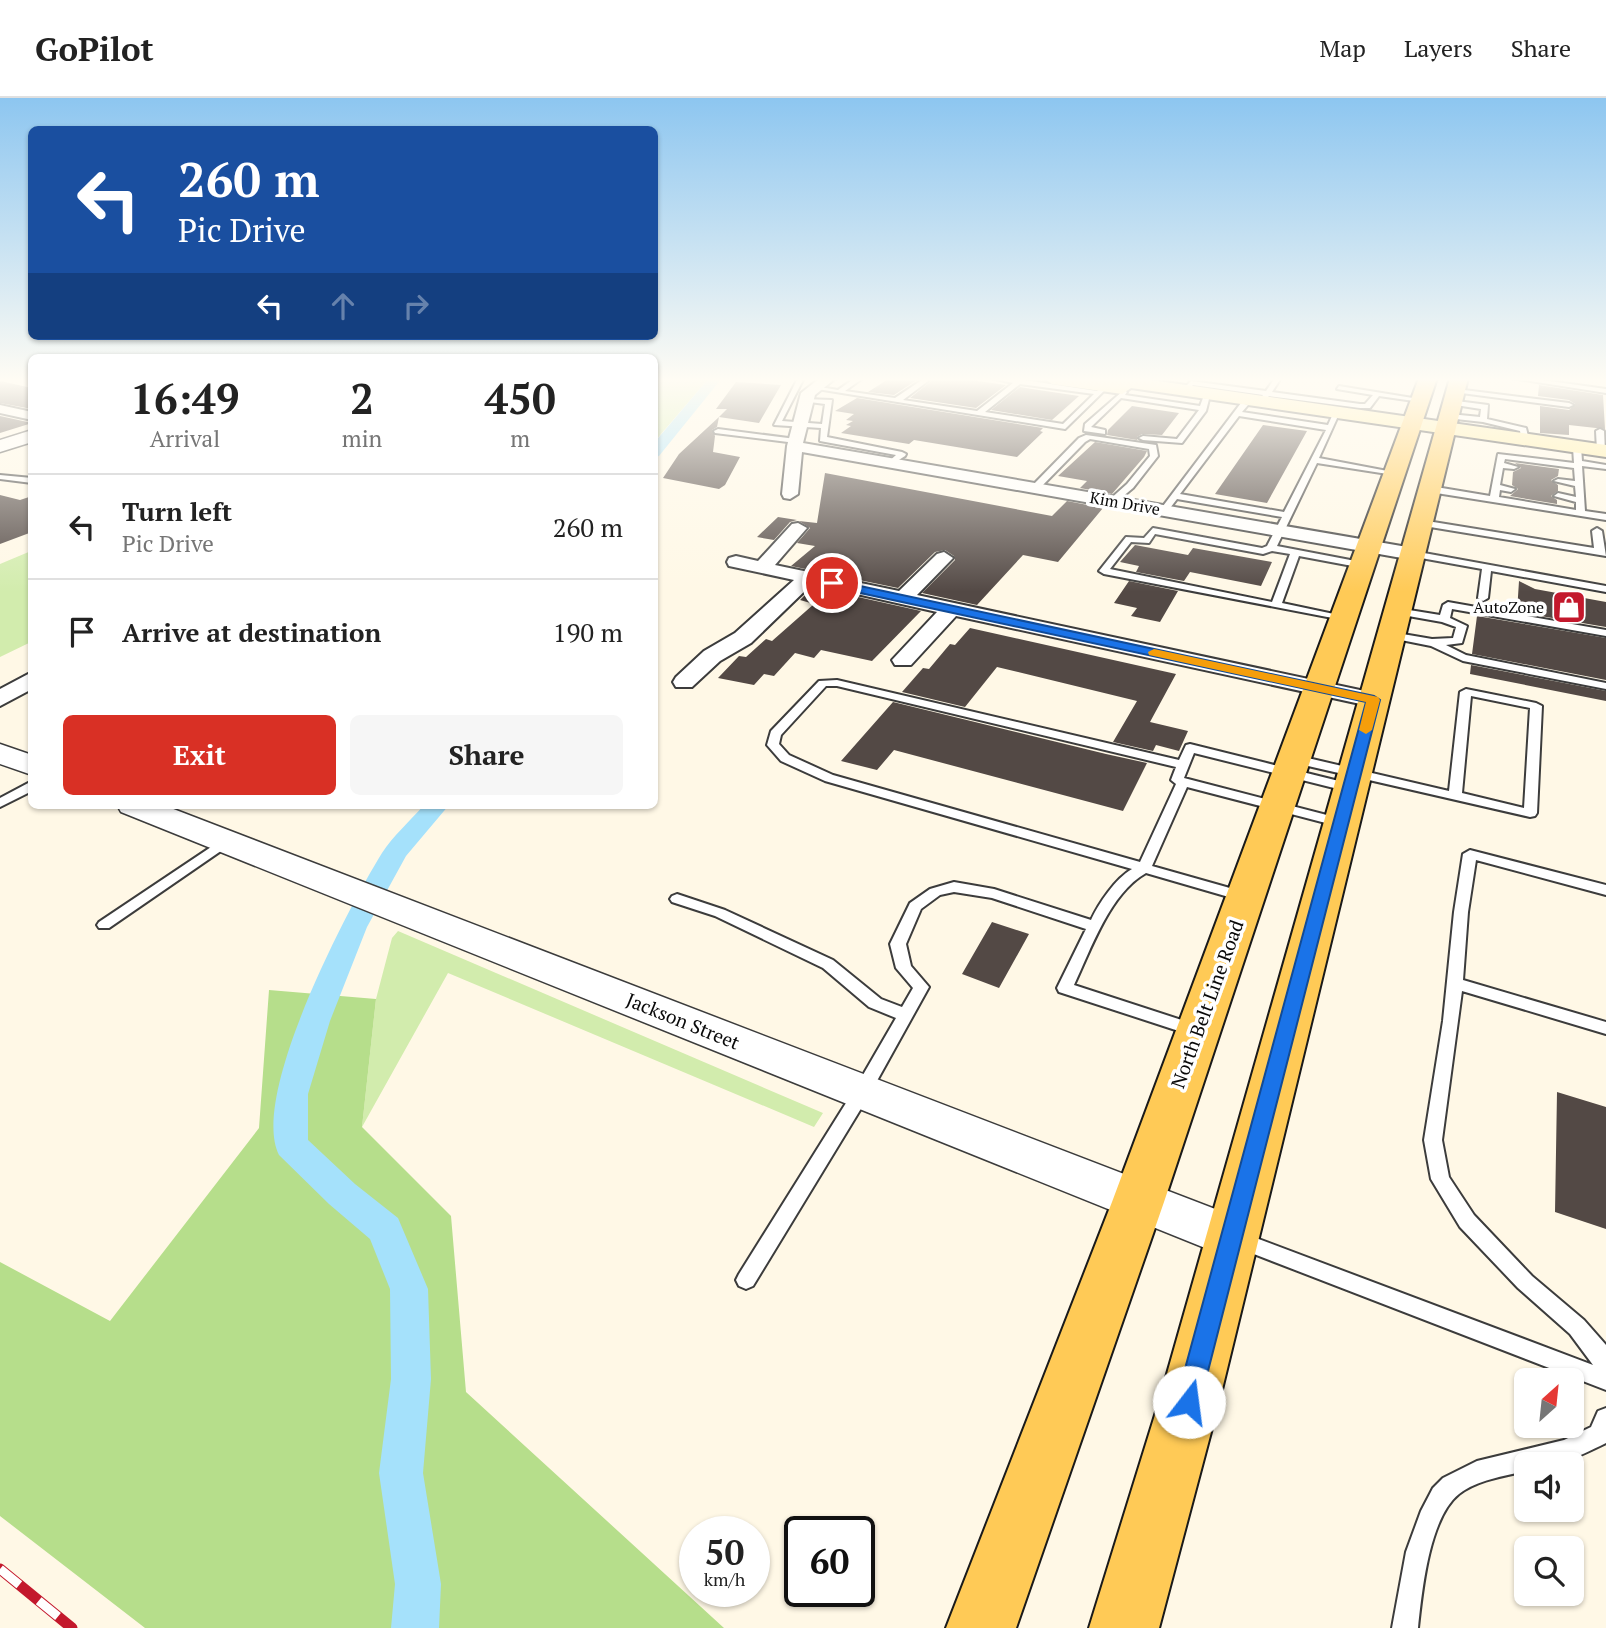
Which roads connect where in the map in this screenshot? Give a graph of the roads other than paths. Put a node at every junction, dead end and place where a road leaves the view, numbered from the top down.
1 (794, 449) edge
2 (848, 449) edge
3 (1073, 449) edge
4 (1153, 449) edge
5 (1208, 449) edge
6 (1317, 449) edge
7 (1431, 449) edge
8 (1537, 449) edge
9 (853, 450) joint
10 (1603, 450) edge
11 (1314, 460) junction
12 (0, 477) edge
13 (28, 480) edge
14 (1497, 480) junction
15 (1579, 482) junction
16 (1035, 488) junction
17 (790, 494) dead end
18 (1112, 501) junction
19 (1169, 503) junction
20 (1415, 510) junction
21 (1606, 517) edge
22 (1284, 523) junction
23 (798, 528) dead end
24 (1597, 531) dead end
25 (1271, 548) junction
26 (1602, 552) edge
27 (1295, 553) junction
28 (1366, 556) junction
29 (944, 558) dead end
30 (736, 562) dead end
31 (762, 568) junction
32 (1488, 568) junction
33 (808, 578) junction
34 (1606, 589) edge
35 (903, 598) junction
36 (1483, 598) dead end
37 (1276, 605) junction
38 (951, 609) junction
39 (1344, 619) junction
40 (1444, 619) junction
41 (1394, 623) junction
42 (1606, 634) edge
43 (1434, 643) junction
44 (903, 660) dead end
45 (28, 682) edge
46 (684, 682) dead end
47 (1606, 686) edge
48 (1321, 688) junction
49 (0, 699) edge
50 (1374, 700) junction
51 (0, 753) edge
52 (28, 764) edge
53 (1183, 765) junction
54 (1288, 780) junction
55 (1183, 782) junction
56 (28, 787) edge
57 (1349, 795) junction
58 (1455, 796) junction
59 (0, 803) edge
60 (143, 809) edge
61 (226, 841) junction
62 (1144, 868) junction
63 (1606, 890) edge
64 (1245, 897) junction
65 (677, 899) dead end
66 (104, 925) dead end
67 (1095, 927) junction
68 (1454, 983) junction
69 (905, 1015) junction
70 (1606, 1028) edge
71 (1197, 1031) junction
72 (862, 1093) junction
73 (1138, 1202) junction
74 (1232, 1237) junction
75 (746, 1280) dead end
76 (1606, 1370) edge
77 (1606, 1380) edge
78 (1606, 1419) edge
79 (981, 1628) edge
80 (1124, 1628) edge
81 (1405, 1628) edge

1 - 17 street
2 - 9 street, Kim Drive
3 - 16 lane
4 - 18 lane
5 - 19 lane
6 - 11 lane
7 - 20 main road, North Belt Line Road
8 - 15 main road
9 - 16 street, Kim Drive
10 - 15 main road
11 - 20 lane
11 - 22 lane
12 - 13 lane
14 - 14 lane
14 - 15 lane
14 - 15 lane
14 - 20 lane
15 - 15 lane
15 - 21 lane
16 - 18 street, Kim Drive
18 - 19 street, Kim Drive
19 - 22 street, Kim Drive
20 - 26 lane
20 - 28 main road, North Belt Line Road
20 - 28 street, Kim Drive
20 - 32 lane
20 - 41 main road, North Belt Line Road
22 - 25 lane
22 - 28 street, Kim Drive
23 - 31 street
24 - 26 lane
25 - 27 lane
25 - 37 lane
27 - 28 lane
27 - 37 lane
28 - 39 main road, North Belt Line Road
29 - 35 street
30 - 31 street
31 - 33 street
32 - 34 lane
32 - 36 lane
33 - 35 street
33 - 46 street
35 - 38 street
37 - 39 lane
38 - 44 street
38 - 48 street
39 - 48 main road, North Belt Line Road
40 - 41 lane
40 - 42 lane
40 - 43 lane
41 - 43 lane
41 - 50 main road, North Belt Line Road
43 - 47 lane
45 - 49 street
48 - 50 street
48 - 54 main road, North Belt Line Road
50 - 57 main road, North Belt Line Road
51 - 52 street
53 - 54 lane
53 - 55 lane
53 - 62 lane
54 - 55 lane
54 - 57 lane
54 - 57 lane
54 - 64 main road, North Belt Line Road
55 - 62 lane
56 - 59 lane
57 - 58 lane
57 - 74 main road, North Belt Line Road
58 - 58 lane
60 - 61 street, Jackson Street
61 - 66 lane
61 - 72 street, Jackson Street
62 - 64 lane
62 - 67 lane
63 - 68 lane
64 - 71 main road, North Belt Line Road
65 - 69 lane
67 - 69 lane
67 - 71 lane
68 - 70 lane
68 - 76 lane
69 - 72 lane
71 - 73 main road, North Belt Line Road
72 - 73 street, Jackson Street
72 - 75 lane
73 - 74 street, Jackson Street
73 - 79 main road, North Belt Line Road
74 - 77 lane
74 - 80 main road, North Belt Line Road
78 - 81 lane

